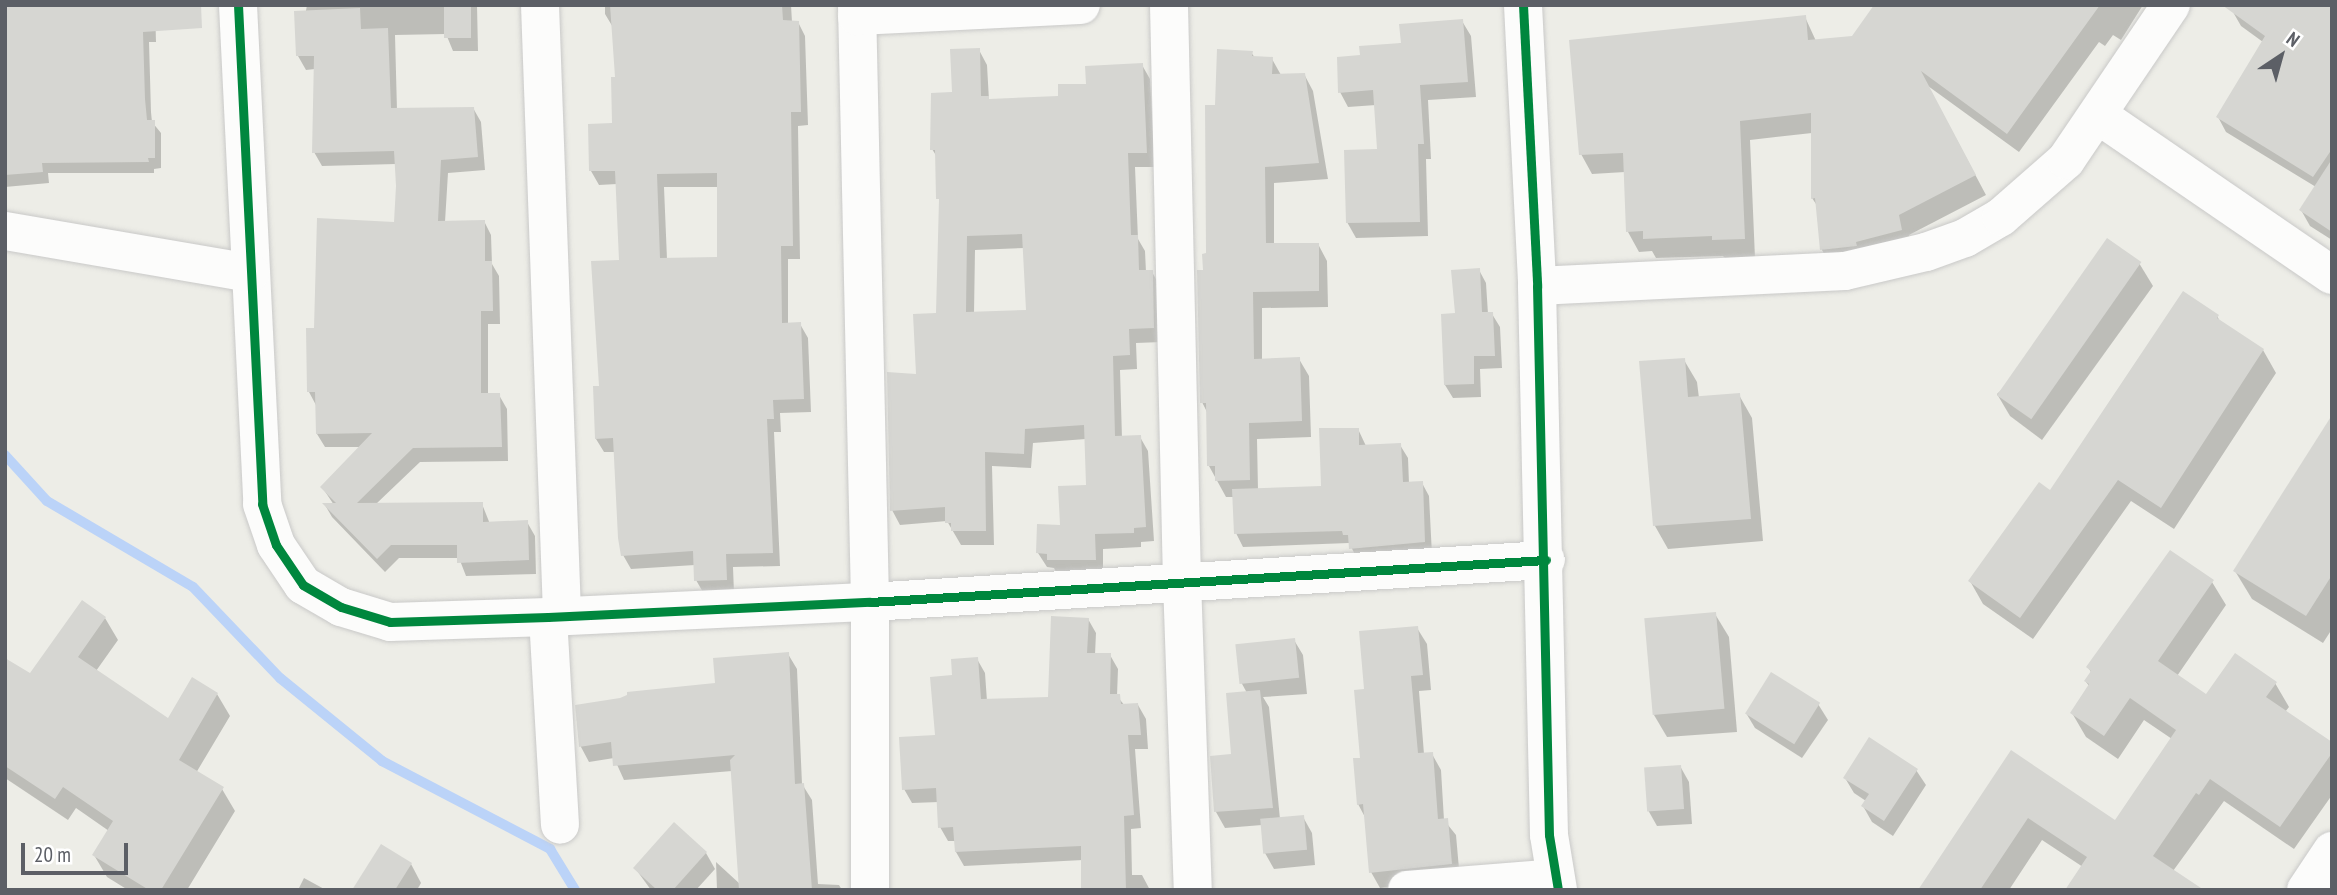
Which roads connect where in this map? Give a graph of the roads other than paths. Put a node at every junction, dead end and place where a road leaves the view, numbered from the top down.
1 (238, 5) edge
2 (540, 5) edge
3 (1081, 5) edge
4 (1169, 5) edge
5 (1523, 5) edge
6 (2171, 5) edge
7 (857, 11) edge
8 (2098, 115) junction
9 (5, 231) edge
10 (250, 273) junction
11 (2332, 275) edge
12 (1537, 286) junction
13 (1546, 560) junction
14 (1182, 581) junction
15 (870, 602) junction
16 (555, 616) junction
17 (560, 825) dead end
18 (2332, 851) edge
19 (1557, 884) edge
20 (870, 890) edge
21 (1194, 890) edge
22 (1407, 890) edge
23 (2306, 890) edge

1 - 10 street
2 - 16 street
3 - 7 street
4 - 14 street
5 - 12 street
6 - 8 street
7 - 15 street
8 - 11 street
8 - 12 street
9 - 10 street
10 - 16 street
12 - 13 street
13 - 14 street
13 - 19 street
14 - 15 street
14 - 21 street
15 - 16 street
15 - 20 street
16 - 17 street
18 - 23 street
19 - 22 street

